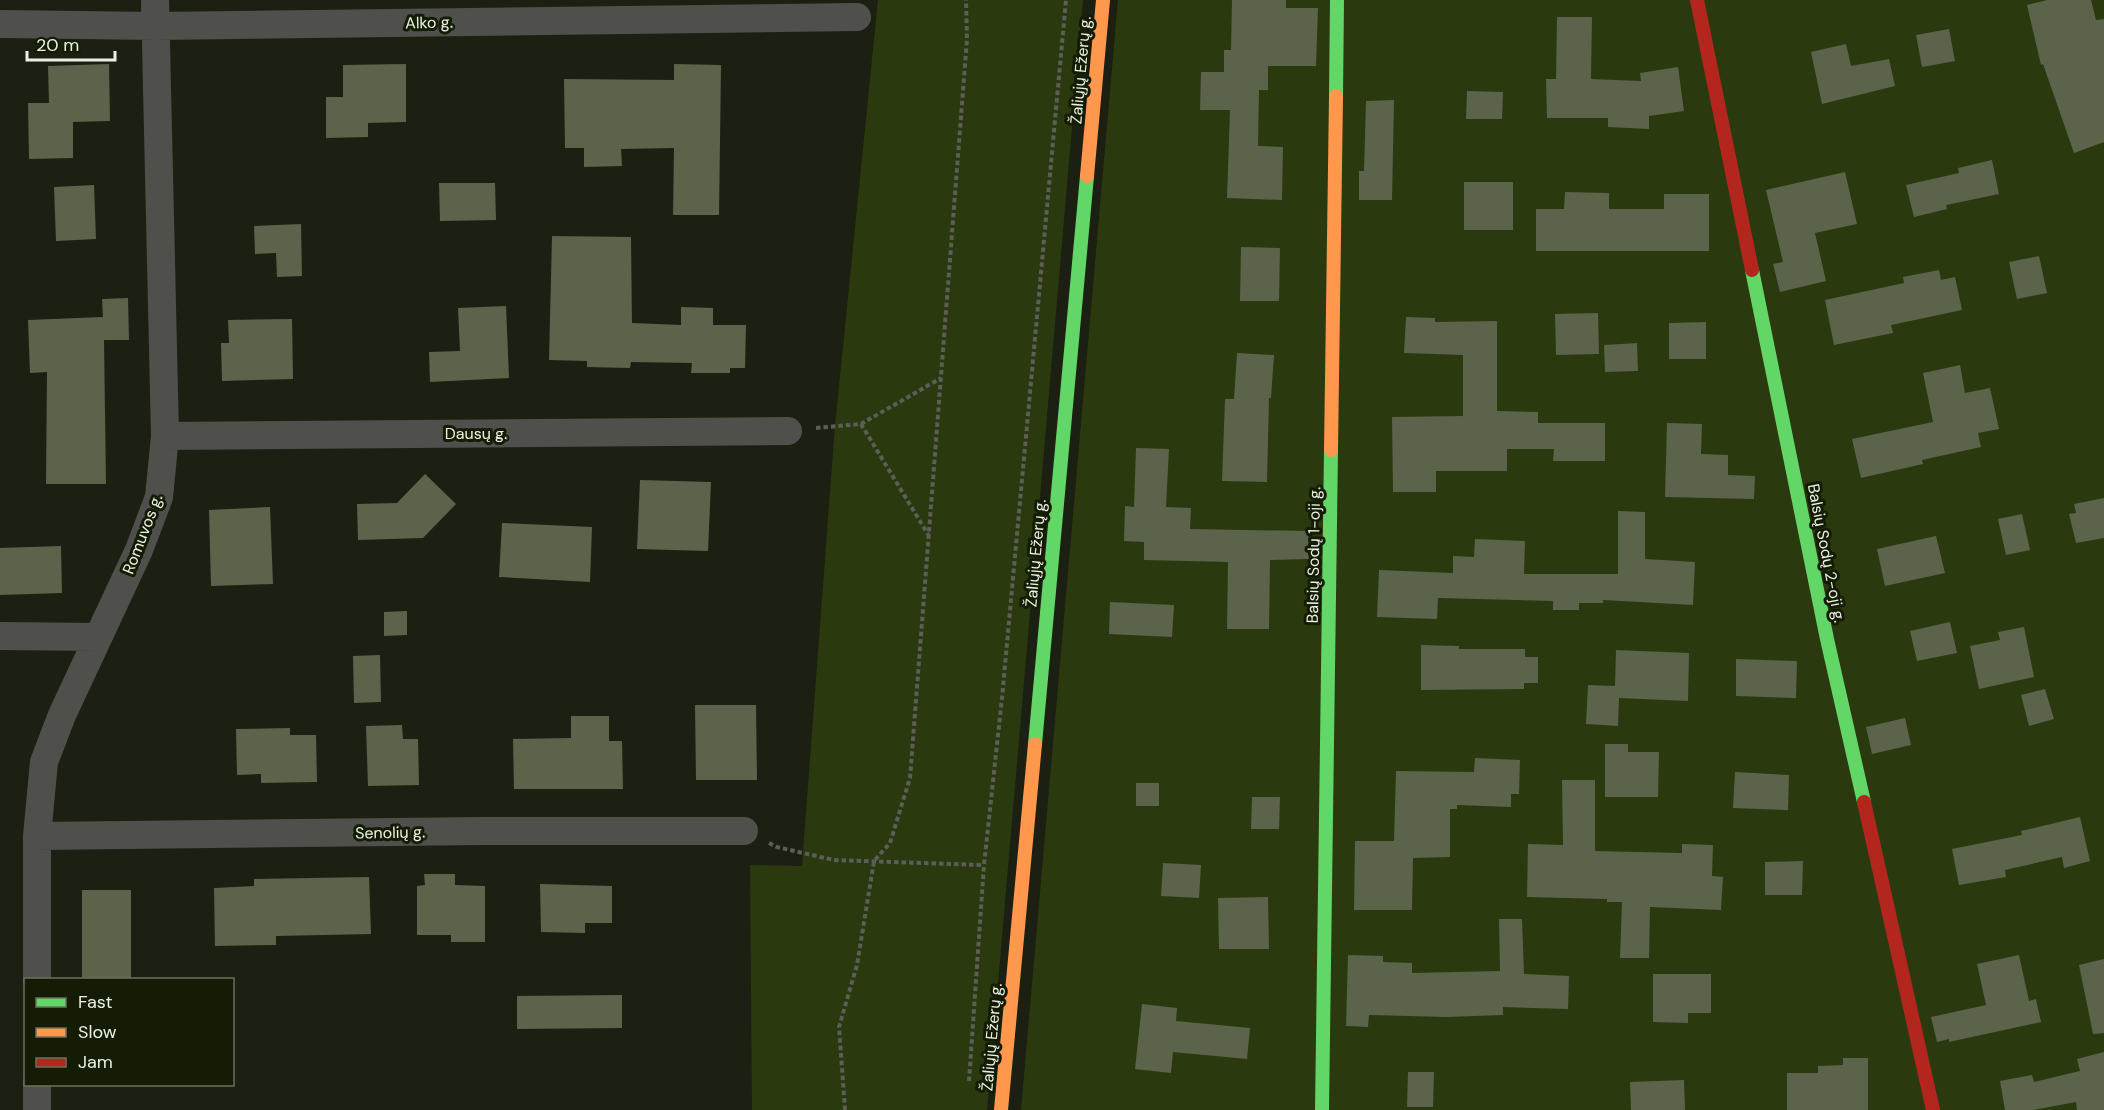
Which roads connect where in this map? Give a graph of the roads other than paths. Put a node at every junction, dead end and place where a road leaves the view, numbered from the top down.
1 (1103, 0) edge
2 (1337, 0) edge
3 (1697, 0) edge
4 (156, 13) edge
5 (857, 17) dead end
6 (0, 24) edge
7 (788, 431) road end
8 (165, 436) junction
9 (0, 636) edge
10 (98, 637) junction
11 (744, 831) road end
12 (37, 836) junction
13 (37, 978) edge
14 (37, 1086) edge
15 (37, 1110) edge
16 (1001, 1110) edge
17 (1322, 1110) edge
18 (1933, 1110) edge

1 - 16 street, Žaliųjų Ežerų g.
2 - 17 street, Balsių Sodų 1-oji g.
3 - 18 street, Balsių Sodų 2-oji g.
4 - 5 street, Alko g.
4 - 6 street, Alko g.
4 - 8 street, Romuvos g.
7 - 8 street, Dausų g.
8 - 10 street, Romuvos g.
9 - 10 street
10 - 12 street, Romuvos g.
11 - 12 street, Senolių g.
12 - 13 street, Romuvos g.
14 - 15 street

